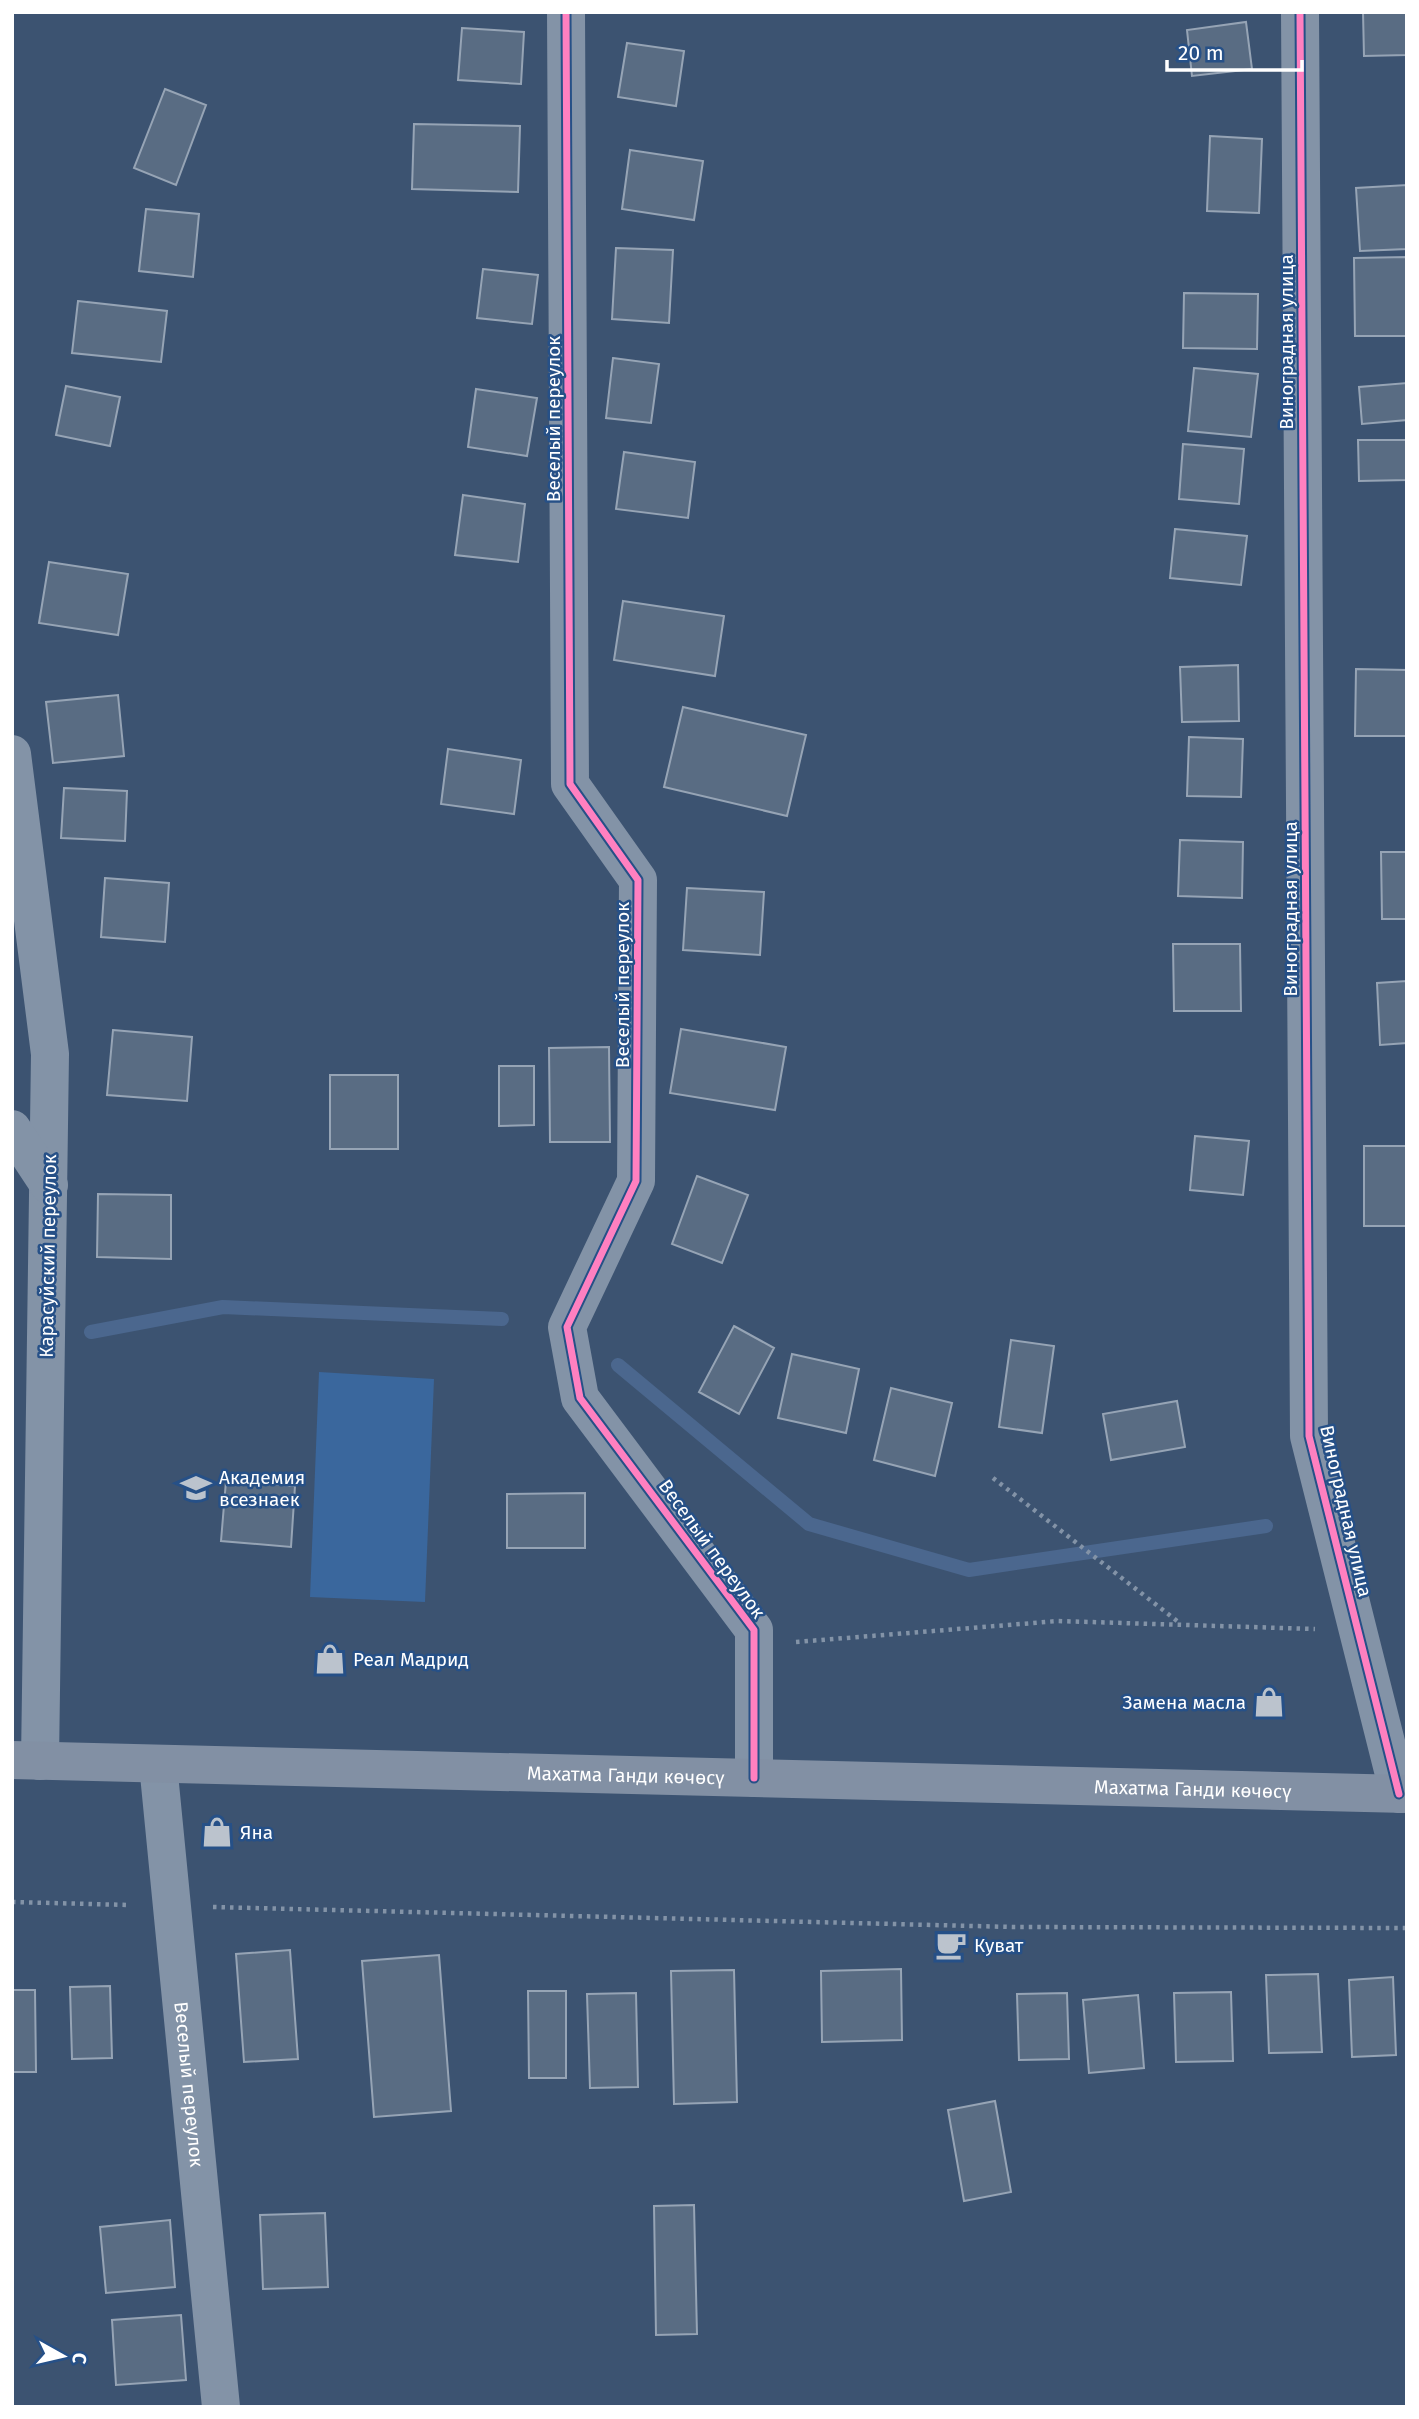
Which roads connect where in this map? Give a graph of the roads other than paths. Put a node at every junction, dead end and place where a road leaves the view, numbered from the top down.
1 (566, 12) edge
2 (1300, 12) edge
3 (12, 754) edge
4 (12, 1129) edge
5 (49, 1185) junction
6 (26, 1760) edge
7 (158, 1764) junction
8 (754, 1778) junction
9 (1403, 1794) edge
10 (221, 2407) edge

1 - 8 street, Веселый переулок
2 - 9 street, Виноградная улица
3 - 5 street, Карасуйский переулок
4 - 5 street
5 - 6 street, Карасуйский переулок
6 - 7 main road, Махатма Ганди көчөсү
7 - 8 main road, Махатма Ганди көчөсү
7 - 10 street, Веселый переулок
8 - 9 main road, Махатма Ганди көчөсү

